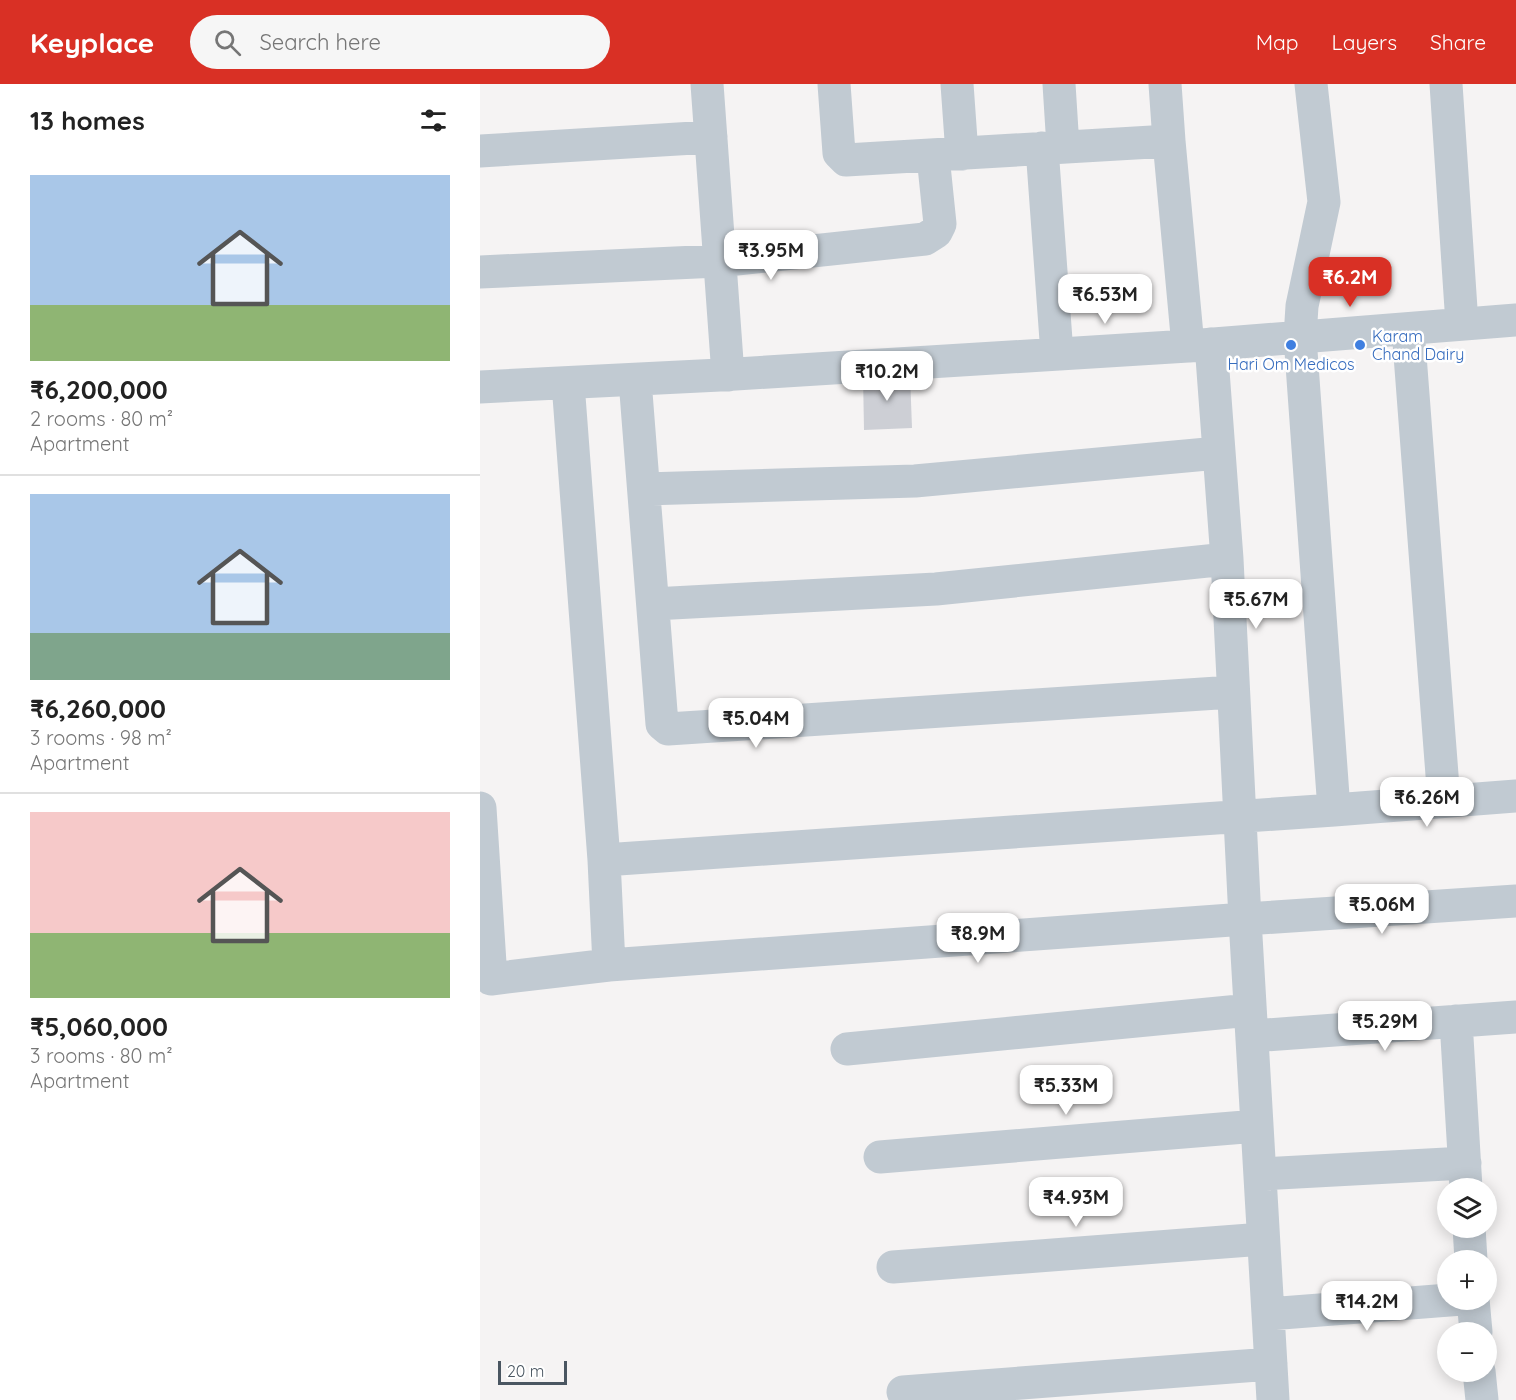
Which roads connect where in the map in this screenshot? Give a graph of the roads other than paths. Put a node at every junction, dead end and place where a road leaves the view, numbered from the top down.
1 (707, 84) edge
2 (834, 84) edge
3 (957, 84) edge
4 (1059, 84) edge
5 (1165, 84) edge
6 (1311, 84) edge
7 (1446, 84) edge
8 (711, 137) junction
9 (1169, 141) junction
10 (1053, 148) junction
11 (480, 151) edge
12 (948, 155) junction
13 (718, 261) junction
14 (480, 272) edge
15 (1516, 320) edge
16 (1462, 324) junction
17 (1408, 329) junction
18 (1300, 337) junction
19 (1199, 345) junction
20 (1057, 354) junction
21 (728, 375) junction
22 (635, 380) junction
23 (568, 383) junction
24 (480, 387) edge
25 (1218, 453) junction
26 (644, 489) junction
27 (1227, 559) junction
28 (653, 604) junction
29 (1233, 692) junction
30 (1516, 796) edge
31 (1444, 801) junction
32 (480, 808) edge
33 (1334, 810) junction
34 (1240, 816) junction
35 (604, 860) junction
36 (1516, 901) edge
37 (1245, 919) junction
38 (609, 965) junction
39 (485, 980) edge
40 (1516, 1017) edge
41 (1456, 1021) junction
42 (1251, 1023) junction
43 (847, 1049) dead end
44 (1257, 1126) junction
45 (880, 1157) dead end
46 (1260, 1174) junction
47 (1465, 1175) edge
48 (1263, 1239) junction
49 (893, 1267) dead end
50 (1437, 1301) edge
51 (1268, 1314) junction
52 (1271, 1364) junction
53 (1480, 1382) edge
54 (903, 1392) dead end
55 (1273, 1400) edge
56 (1482, 1400) edge

1 - 8 street
2 - 12 street
3 - 12 street
4 - 10 street
5 - 9 street
6 - 18 street
7 - 16 street
8 - 11 street
8 - 13 street
9 - 10 street
9 - 19 street
10 - 12 street
10 - 20 street
12 - 13 street
13 - 14 street
13 - 21 street
15 - 16 street
16 - 17 street
17 - 18 street
17 - 31 street
18 - 19 street
18 - 33 street
19 - 20 street
19 - 25 street
20 - 21 street
21 - 22 street
22 - 23 street
22 - 26 street
23 - 24 street
23 - 35 street
25 - 26 street
25 - 27 street
26 - 28 street
27 - 28 street
27 - 29 street
28 - 29 street
29 - 34 street
30 - 31 street
31 - 33 street
32 - 39 street
33 - 34 street
34 - 35 street
34 - 37 street
35 - 38 street
36 - 37 street
37 - 38 street
37 - 42 street
38 - 39 street
40 - 41 street
41 - 42 street
41 - 47 street
42 - 43 street
42 - 44 street
44 - 45 street
44 - 46 street
46 - 47 street
46 - 48 street
48 - 49 street
48 - 51 street
50 - 51 street
51 - 52 street
52 - 54 street
52 - 55 street
53 - 56 street

